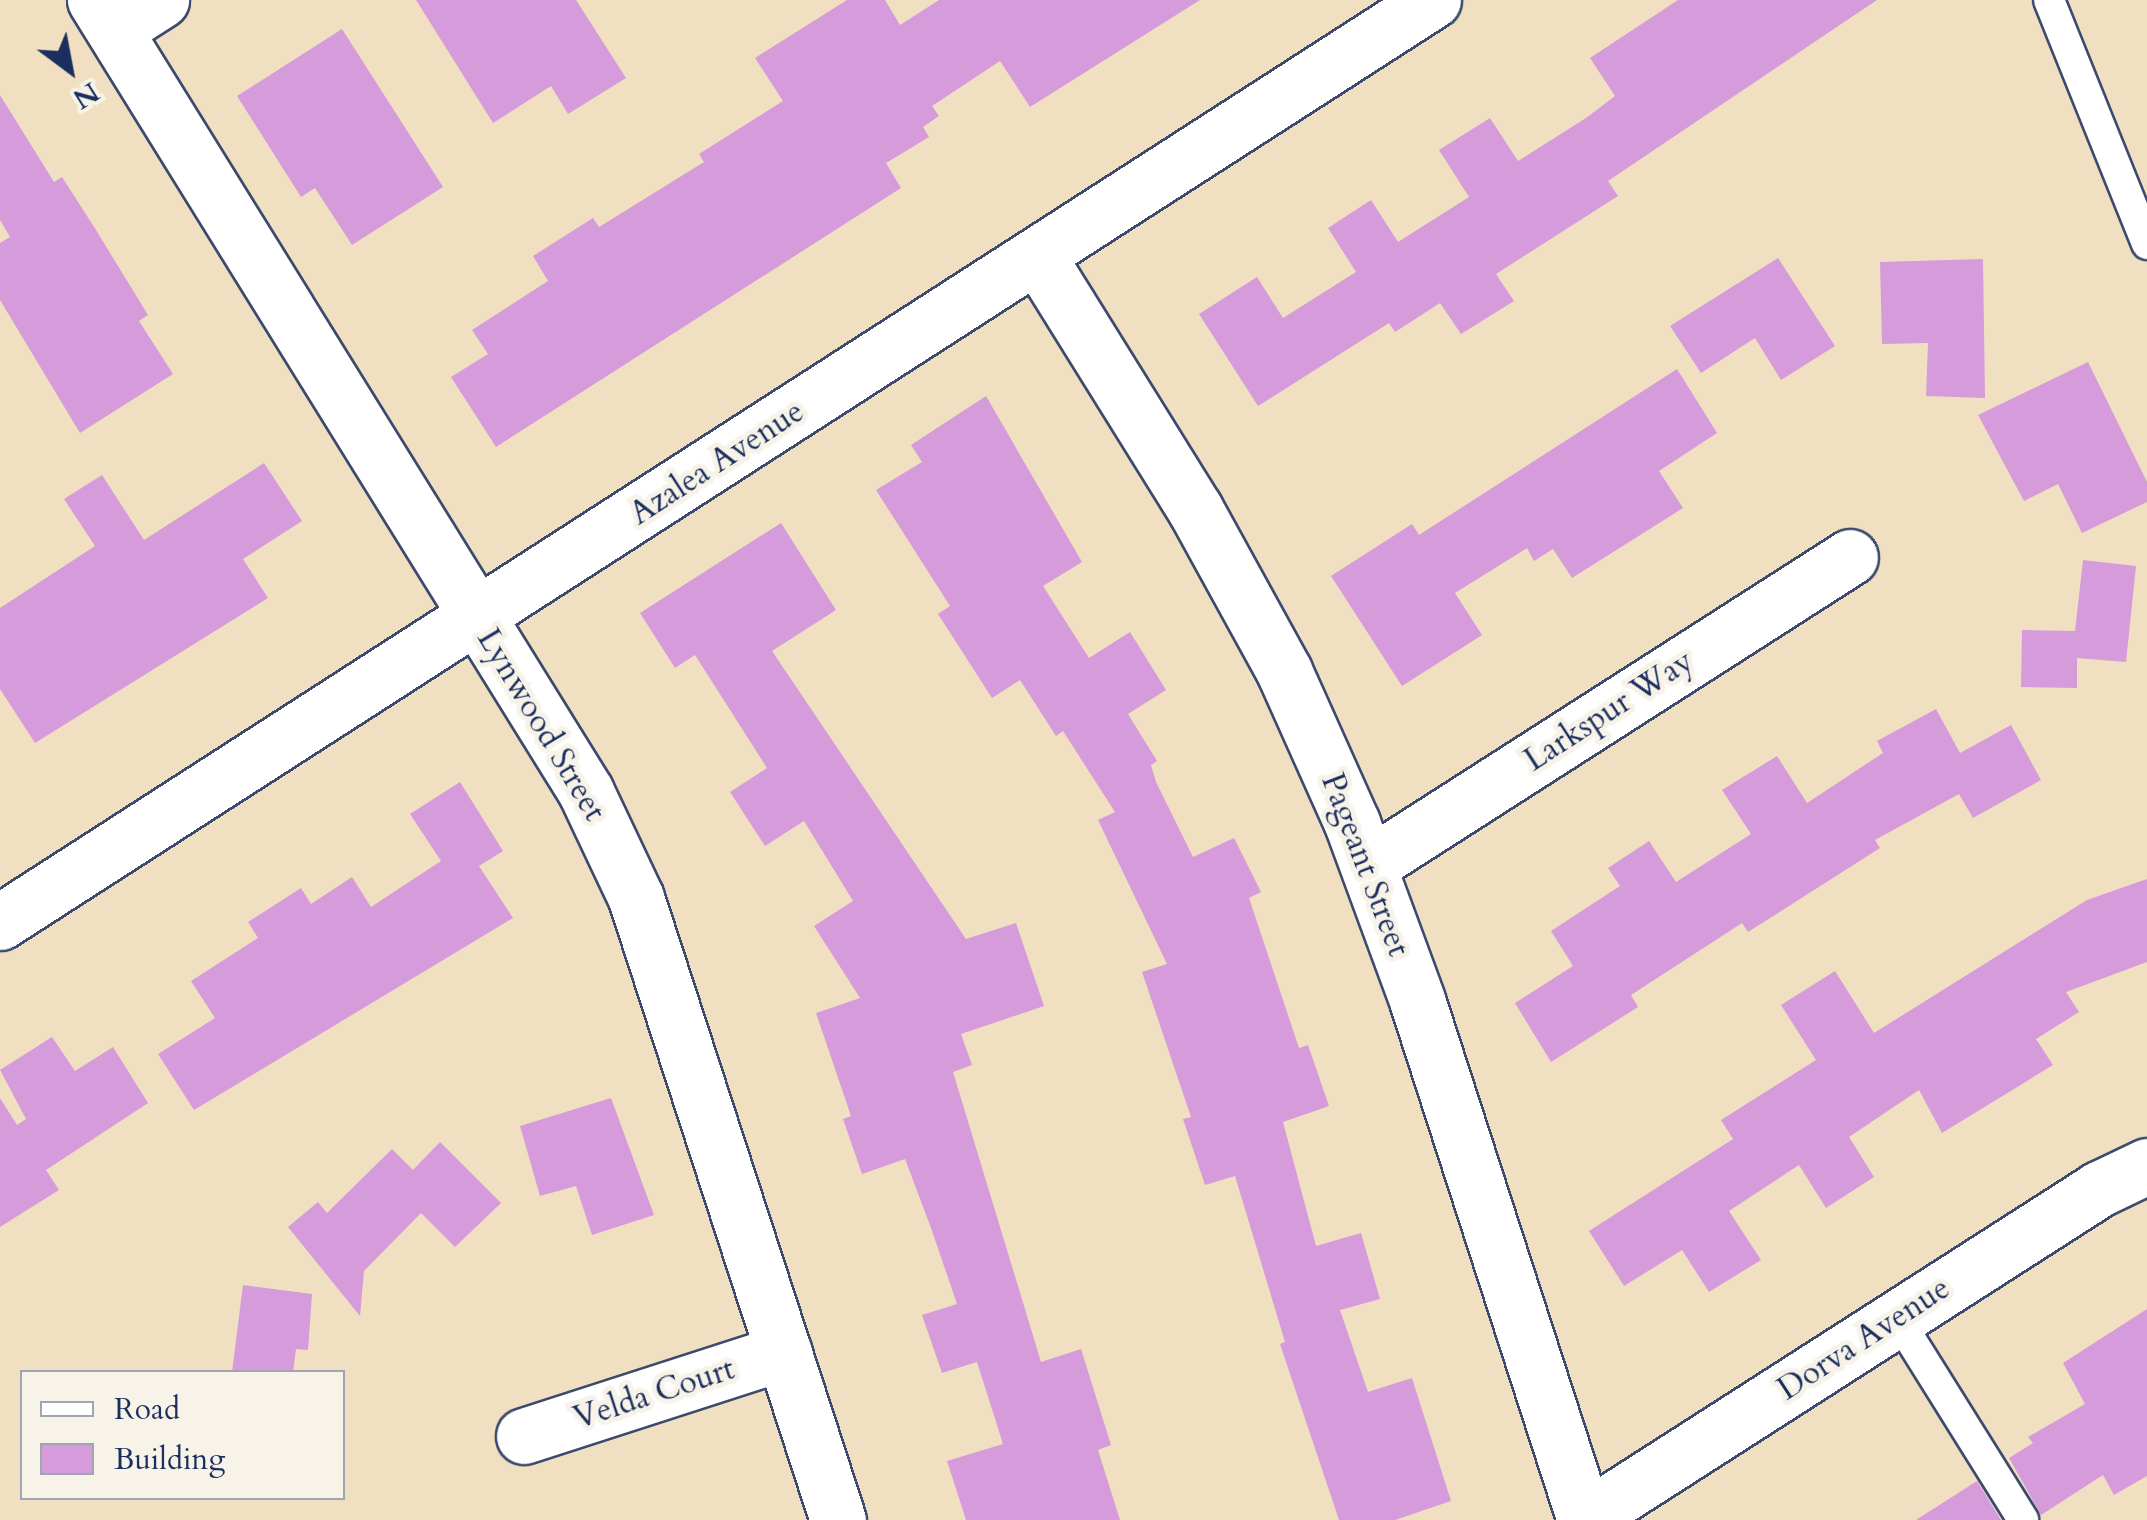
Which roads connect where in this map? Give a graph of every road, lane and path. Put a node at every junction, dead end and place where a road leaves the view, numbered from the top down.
1 (160, 0) edge
2 (1433, 0) edge
3 (2049, 0) edge
4 (104, 15) edge
5 (2147, 244) edge
6 (1038, 257) junction
7 (1850, 556) dead end
8 (478, 617) junction
9 (1369, 865) junction
10 (0, 922) edge
11 (2147, 1166) edge
12 (1897, 1318) junction
13 (784, 1352) junction
14 (524, 1436) dead end
15 (1584, 1519) edge
16 (838, 1520) edge
17 (2023, 1520) edge

1 - 4 street
2 - 6 street, Azalea Avenue
3 - 5 lane
4 - 8 street, Lynwood Street
6 - 8 street, Azalea Avenue
6 - 9 street, Pageant Street
7 - 9 street, Larkspur Way
8 - 10 street, Azalea Avenue
8 - 13 street, Lynwood Street
9 - 15 street, Pageant Street
11 - 12 street, Dorva Avenue
12 - 15 street, Dorva Avenue
12 - 17 lane
13 - 14 street, Velda Court
13 - 16 street, Lynwood Street

